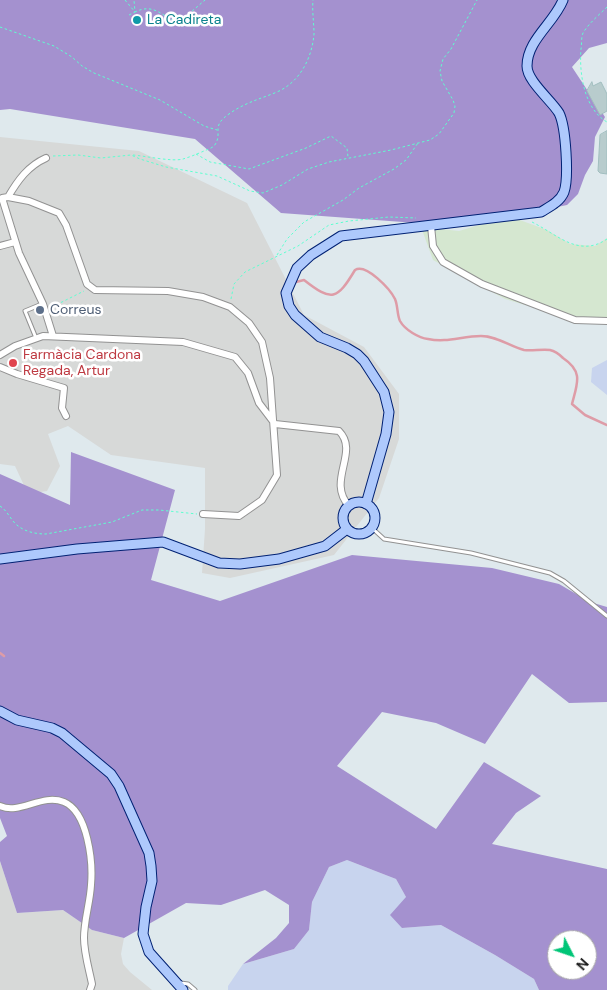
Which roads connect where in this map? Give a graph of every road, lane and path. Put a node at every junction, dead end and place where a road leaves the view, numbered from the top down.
1 (125, 0) edge
2 (134, 0) edge
3 (205, 0) edge
4 (314, 0) edge
5 (477, 0) edge
6 (563, 0) edge
7 (607, 7) edge
8 (135, 12) junction
9 (129, 15) dead end
10 (0, 28) edge
11 (607, 122) edge
12 (217, 130) junction
13 (418, 143) junction
14 (195, 154) junction
15 (131, 155) junction
16 (46, 158) joint
17 (349, 158) junction
18 (5, 198) junction
19 (531, 222) dead end
20 (431, 226) junction
21 (607, 239) edge
22 (15, 242) junction
23 (0, 246) edge
24 (91, 287) junction
25 (43, 303) junction
26 (230, 307) junction
27 (45, 311) junction
28 (607, 321) edge
29 (53, 336) junction
30 (36, 338) junction
31 (0, 355) edge
32 (0, 367) edge
33 (66, 416) dead end
34 (275, 424) junction
35 (366, 504) junction
36 (0, 506) edge
37 (349, 506) junction
38 (203, 514) joint
39 (372, 528) junction
40 (347, 529) junction
41 (0, 559) edge
42 (607, 616) edge
43 (0, 711) edge
44 (0, 806) edge
45 (181, 987) edge
46 (90, 990) edge
47 (195, 990) edge

1 - 8 path
2 - 8 path
3 - 8 path
4 - 12 path
5 - 13 path
6 - 20 street
7 - 11 path
8 - 9 path
10 - 12 path
12 - 14 path
13 - 17 path
13 - 26 path
14 - 15 path
14 - 17 path
15 - 16 path
15 - 17 path
16 - 18 street
18 - 22 street
18 - 24 street
19 - 21 path
20 - 28 street
20 - 35 street
22 - 23 street
22 - 25 street
24 - 26 street
24 - 27 path
25 - 27 street
25 - 30 lane
26 - 34 street
27 - 29 street
29 - 30 street
29 - 34 street
30 - 31 street
32 - 33 street
34 - 37 street
34 - 38 street
35 - 37 street
35 - 39 street
36 - 38 path
37 - 40 street
39 - 40 street
39 - 42 lane
40 - 41 street
43 - 45 street
44 - 46 street
45 - 47 lane

